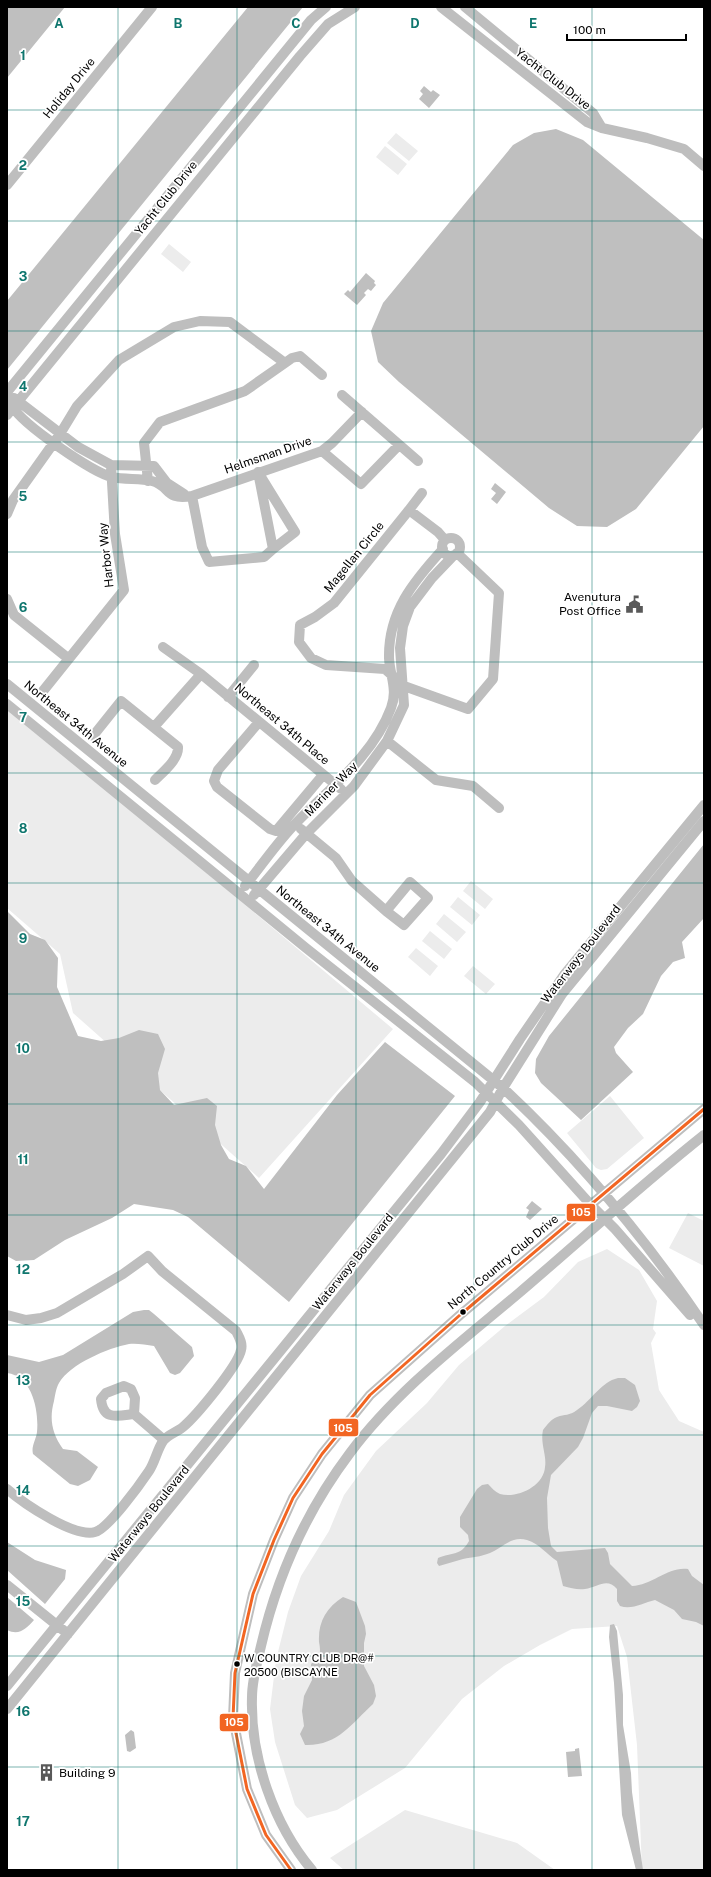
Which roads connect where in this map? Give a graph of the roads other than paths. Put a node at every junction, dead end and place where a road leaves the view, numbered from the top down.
1 (152, 7) edge
2 (326, 7) edge
3 (355, 7) edge
4 (441, 7) edge
5 (466, 7) edge
6 (602, 128) junction
7 (704, 166) edge
8 (7, 185) edge
9 (285, 363) junction
10 (322, 375) dead end
11 (7, 392) edge
12 (342, 395) dead end
13 (13, 408) edge
14 (362, 412) junction
15 (60, 434) junction
16 (53, 444) junction
17 (399, 445) junction
18 (322, 451) junction
19 (418, 461) dead end
20 (111, 465) junction
21 (147, 466) junction
22 (258, 472) junction
23 (112, 477) junction
24 (150, 481) junction
25 (422, 493) dead end
26 (192, 496) junction
27 (409, 510) junction
28 (7, 514) edge
29 (444, 545) junction
30 (273, 549) junction
31 (455, 554) junction
32 (7, 599) edge
33 (163, 647) dead end
34 (69, 659) junction
35 (254, 665) dead end
36 (201, 674) junction
37 (392, 676) junction
38 (7, 684) edge
39 (404, 686) junction
40 (43, 691) dead end
41 (228, 696) junction
42 (7, 704) edge
43 (259, 722) junction
44 (154, 727) junction
45 (93, 736) dead end
46 (387, 741) junction
47 (323, 776) junction
48 (155, 780) dead end
49 (335, 785) junction
50 (346, 794) junction
51 (704, 805) edge
52 (499, 808) dead end
53 (704, 821) edge
54 (295, 824) junction
55 (306, 834) junction
56 (249, 881) junction
57 (259, 889) junction
58 (239, 893) junction
59 (249, 901) junction
60 (386, 911) dead end
61 (494, 1080) junction
62 (503, 1088) junction
63 (486, 1092) junction
64 (496, 1101) junction
65 (704, 1109) edge
66 (704, 1135) edge
67 (603, 1195) junction
68 (591, 1205) junction
69 (616, 1210) junction
70 (605, 1219) junction
71 (7, 1315) edge
72 (704, 1326) edge
73 (134, 1414) dead end
74 (163, 1439) junction
75 (7, 1489) edge
76 (7, 1585) edge
77 (56, 1625) junction
78 (68, 1634) junction
79 (7, 1686) edge
80 (7, 1709) edge
81 (291, 1870) edge
82 (312, 1870) edge

1 - 8 street, Holiday Drive
2 - 11 street, Yacht Club Drive
3 - 13 street, Yacht Club Drive
4 - 6 street, Yacht Club Drive
5 - 6 street, Yacht Club Drive
6 - 7 street
9 - 10 street
9 - 15 street
9 - 21 street
11 - 13 street
12 - 14 street
13 - 15 street
13 - 16 street
14 - 17 street
14 - 18 street, Helmsman Drive
15 - 16 street
15 - 20 street
16 - 23 street
16 - 28 street
17 - 18 street
17 - 19 street
18 - 22 street, Helmsman Drive
20 - 21 street
20 - 23 street, Harbor Way
21 - 24 street
21 - 26 street
22 - 26 street, Helmsman Drive
22 - 30 street
22 - 30 street
23 - 24 street
23 - 34 street, Harbor Way
24 - 26 street, Helmsman Drive
25 - 27 street, Magellan Circle
26 - 30 street
27 - 29 street, Magellan Circle
27 - 37 street, Magellan Circle
29 - 31 street, Magellan Circle
29 - 31 street, Magellan Circle
29 - 37 street, Mariner Way
31 - 39 street, Mariner Way
31 - 39 street, Magellan Circle
32 - 34 street
33 - 36 street, Northeast 34th Place
34 - 40 street, Harbor Way
35 - 41 street
36 - 41 street, Northeast 34th Place
36 - 44 street
37 - 39 street, Magellan Circle
37 - 49 street, Mariner Way
38 - 56 street, Northeast 34th Avenue
39 - 46 street, Mariner Way
41 - 43 street, Northeast 34th Place
42 - 58 street
43 - 47 street, Northeast 34th Place
43 - 47 street
44 - 45 street
44 - 48 street
46 - 50 street, Mariner Way
46 - 52 street
47 - 49 street, Northeast 34th Place
49 - 50 street, Northeast 34th Place
49 - 54 street, Mariner Way
50 - 55 street, Mariner Way
51 - 61 street, Waterways Boulevard
53 - 62 street, Waterways Boulevard
54 - 55 street
54 - 56 street, Mariner Way
55 - 57 street, Mariner Way
55 - 60 street
56 - 57 street, Northeast 34th Avenue
56 - 58 street, Mariner Way
57 - 59 street, Mariner Way
57 - 61 street, Northeast 34th Avenue
58 - 59 street
59 - 63 street
61 - 62 street, Northeast 34th Avenue
61 - 63 street, Waterways Boulevard
62 - 64 street, Waterways Boulevard
62 - 67 street, Northeast 34th Avenue
63 - 64 street
63 - 77 street, Waterways Boulevard
64 - 68 street
64 - 78 street, Waterways Boulevard
65 - 67 street, North Country Club Drive
66 - 69 street
67 - 68 street, North Country Club Drive
67 - 69 street, Northeast 34th Avenue
68 - 70 street
68 - 81 street, North Country Club Drive
69 - 70 street
69 - 72 street, Northeast 34th Avenue
70 - 72 street
70 - 82 street
71 - 74 street
73 - 74 street
74 - 75 street
76 - 77 street
77 - 78 street
77 - 79 street, Waterways Boulevard
78 - 80 street, Waterways Boulevard

